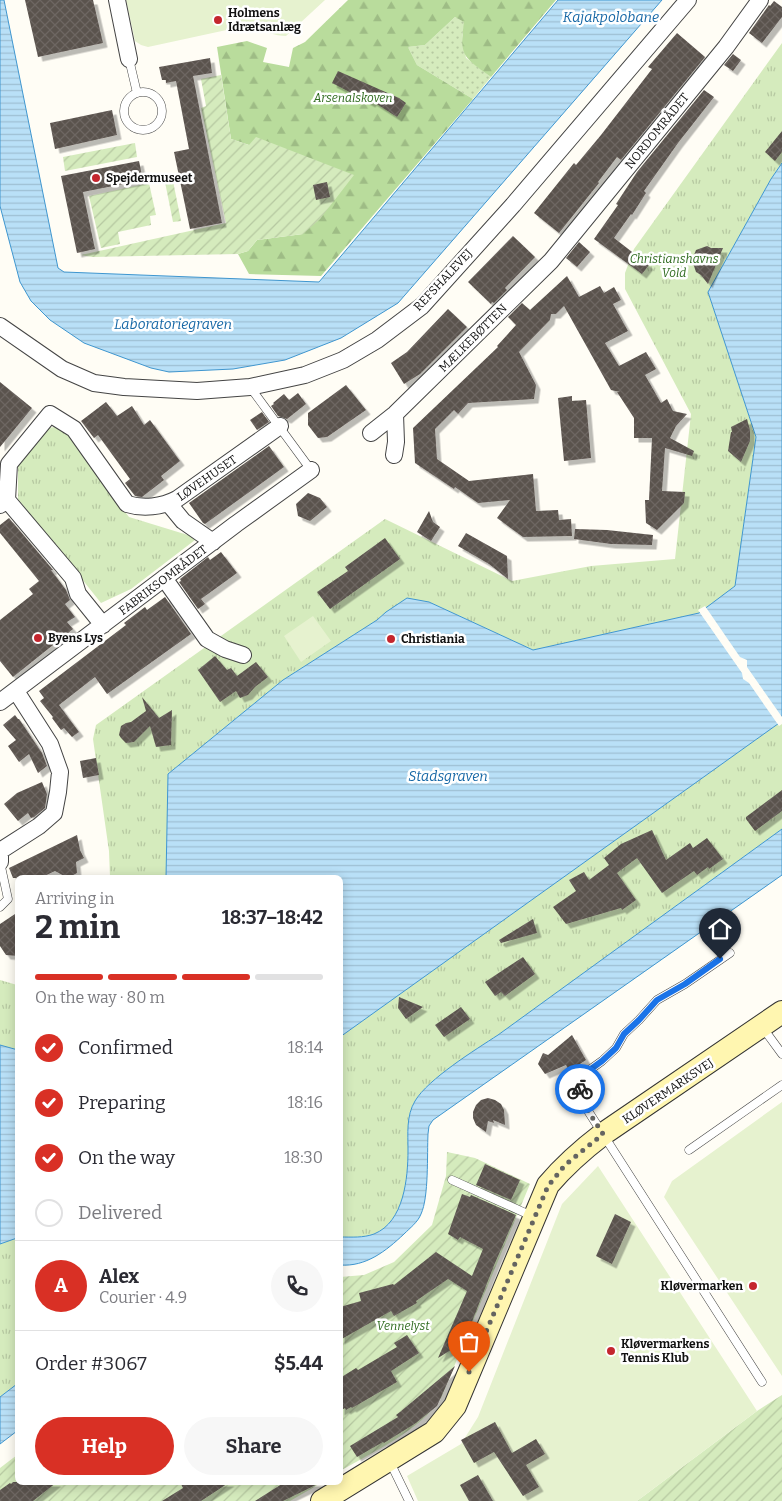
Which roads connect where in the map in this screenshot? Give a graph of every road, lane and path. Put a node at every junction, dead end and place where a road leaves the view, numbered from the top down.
1 (117, 0) edge
2 (688, 0) edge
3 (760, 0) edge
4 (129, 59) joint
5 (137, 94) junction
6 (551, 261) joint
7 (0, 326) edge
8 (250, 387) junction
9 (395, 414) junction
10 (280, 426) junction
11 (371, 433) dead end
12 (394, 455) dead end
13 (311, 470) joint
14 (3, 502) edge
15 (169, 504) junction
16 (213, 542) junction
17 (164, 578) junction
18 (103, 625) junction
19 (243, 655) dead end
20 (5, 695) edge
21 (0, 862) edge
22 (0, 907) edge
23 (730, 953) dead end
24 (782, 1012) edge
25 (762, 1027) junction
26 (782, 1054) edge
27 (782, 1085) edge
28 (603, 1134) junction
29 (689, 1150) dead end
30 (452, 1180) dead end
31 (534, 1217) junction
32 (762, 1382) dead end
33 (389, 1460) junction
34 (322, 1501) edge
35 (409, 1501) edge

1 - 4 street
2 - 8 street, REFSHALEVEJ
3 - 6 street, NORDOMRÅDET
4 - 5 lane
5 - 5 lane
6 - 9 street, MÆLKEBØTTEN
7 - 8 street, REFSHALEVEJ
8 - 10 lane
9 - 11 street, MÆLKEBØTTEN
9 - 12 street
10 - 13 lane
10 - 15 street, LØVEHUSET
13 - 16 street, FABRIKSOMRÅDET
14 - 15 street, LØVEHUSET
14 - 18 street
15 - 16 street
16 - 17 street, FABRIKSOMRÅDET
17 - 18 street, FABRIKSOMRÅDET
17 - 19 street
18 - 20 street, FABRIKSOMRÅDET
20 - 21 street, FABRIKSOMRÅDET
21 - 22 lane
23 - 28 lane
24 - 25 street, KLØVERMARKSVEJ
25 - 26 lane
25 - 28 street, KLØVERMARKSVEJ
27 - 29 lane
28 - 31 street, KLØVERMARKSVEJ
28 - 32 lane
30 - 31 lane
31 - 33 street, KLØVERMARKSVEJ
33 - 34 street, KLØVERMARKSVEJ
33 - 35 lane

